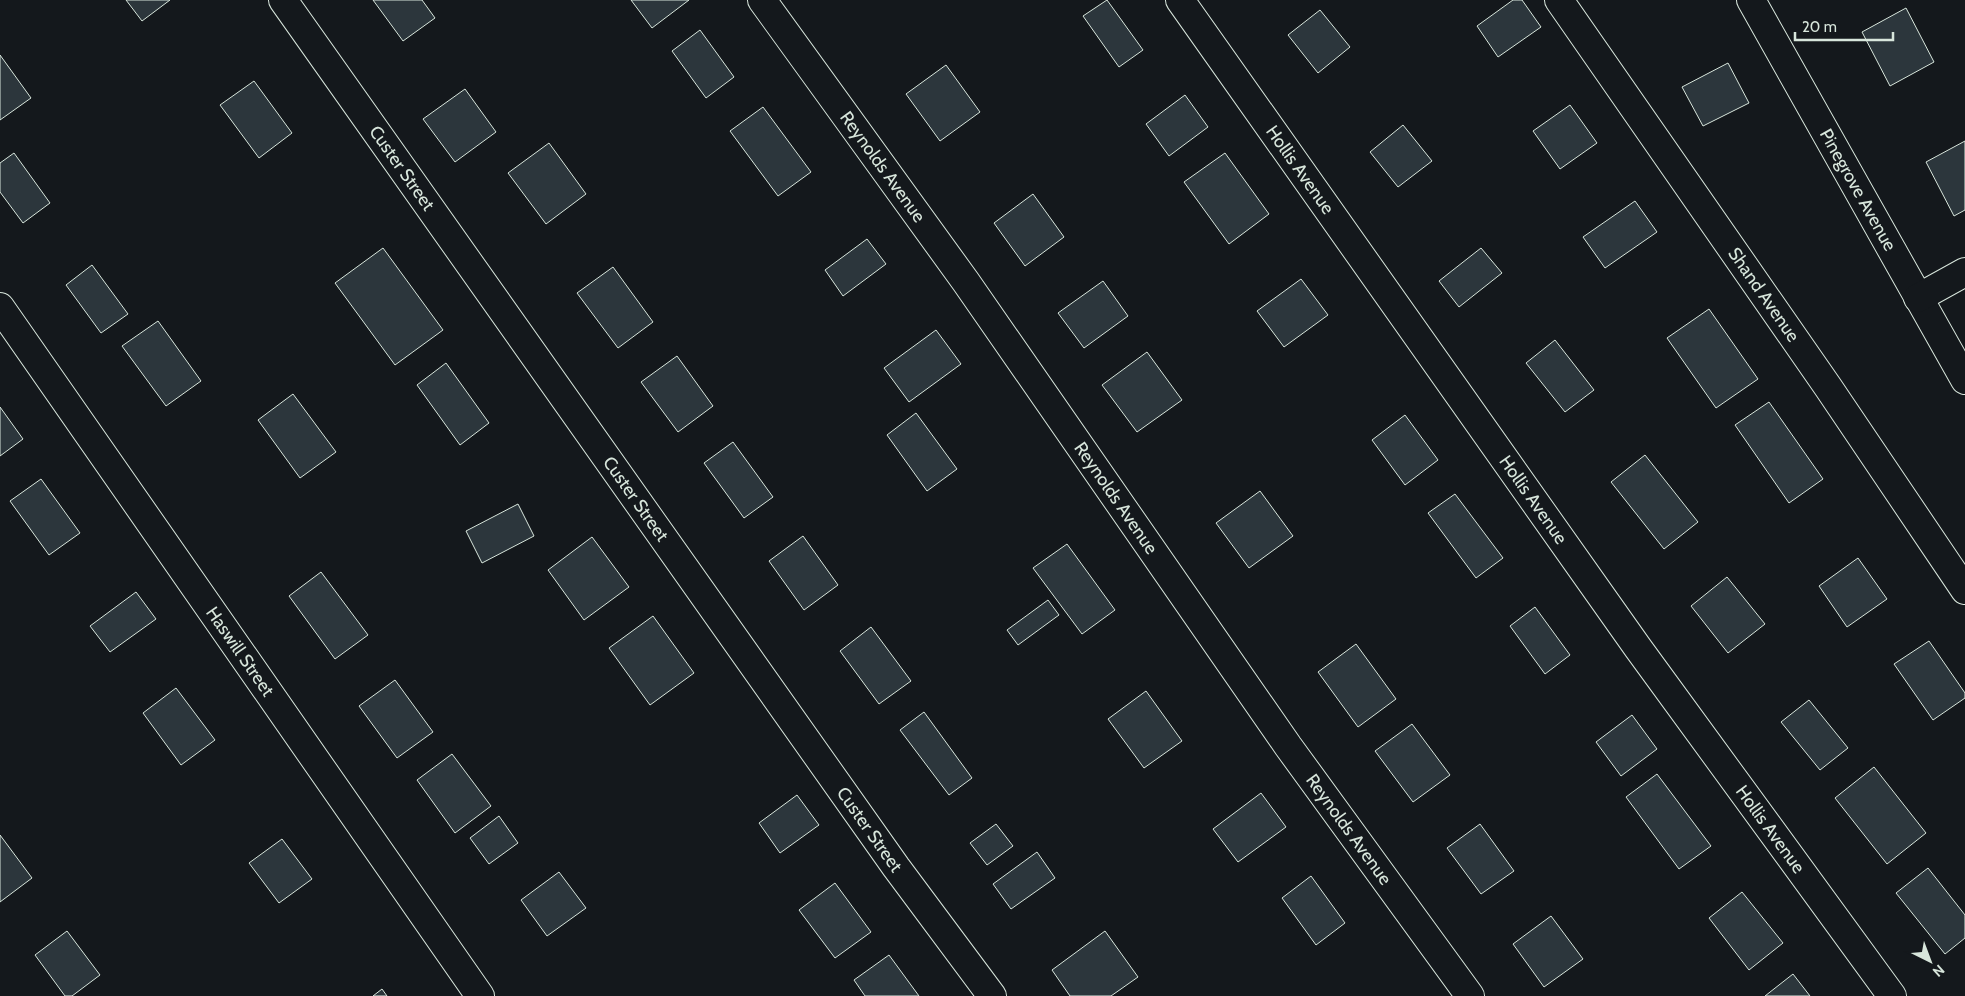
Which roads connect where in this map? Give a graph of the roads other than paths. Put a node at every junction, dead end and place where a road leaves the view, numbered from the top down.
1 (283, 0) edge
2 (762, 0) edge
3 (1180, 0) edge
4 (1559, 0) edge
5 (1750, 0) edge
6 (1965, 272) edge
7 (1918, 298) junction
8 (0, 308) edge
9 (1965, 380) edge
10 (1965, 590) edge
11 (480, 996) edge
12 (992, 996) edge
13 (1470, 996) edge
14 (1892, 996) edge

1 - 12 street, Custer Street
2 - 13 street, Reynolds Avenue
3 - 14 street, Hollis Avenue
4 - 10 street, Shand Avenue
5 - 7 street, Pinegrove Avenue
6 - 7 street
7 - 9 street, Pinegrove Avenue
8 - 11 street, Haswill Street

